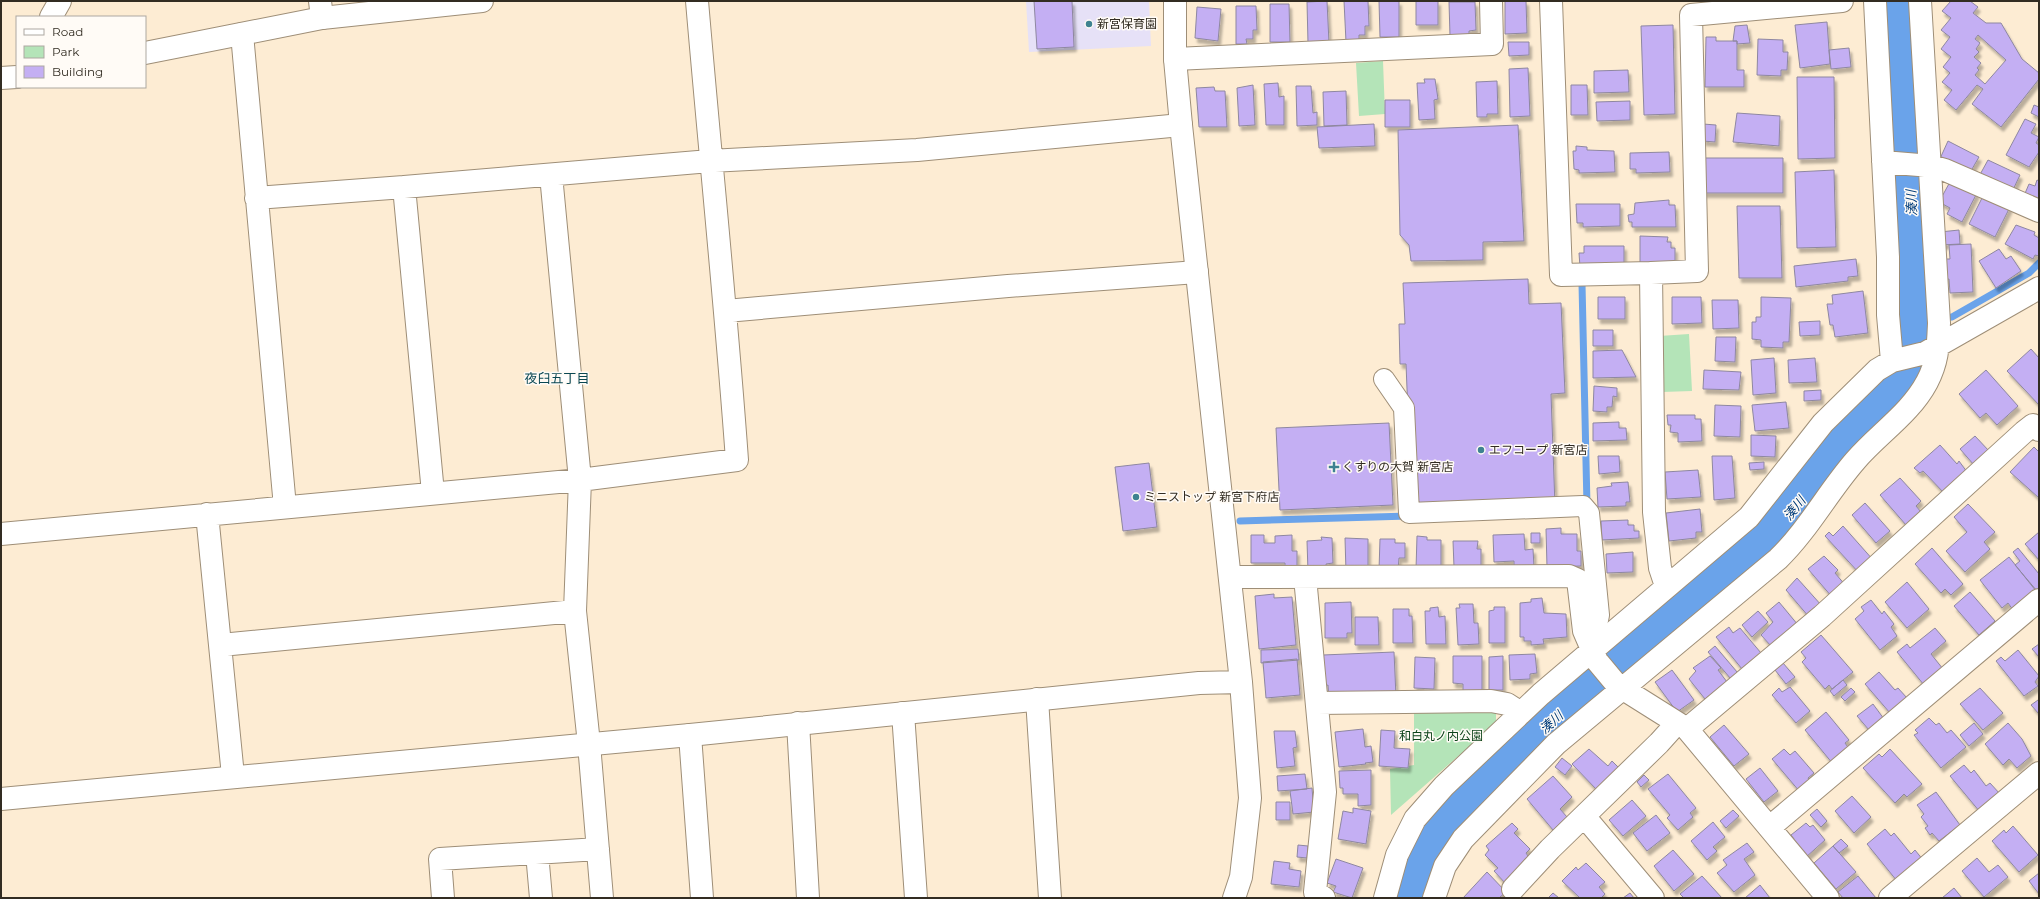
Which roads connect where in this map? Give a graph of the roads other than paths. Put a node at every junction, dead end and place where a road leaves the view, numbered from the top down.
1 (60, 1) edge
2 (482, 1) edge
3 (697, 1) edge
4 (1175, 1) edge
5 (1492, 1) edge
6 (1551, 1) edge
7 (1842, 1) edge
8 (1875, 1) edge
9 (1920, 1) edge
10 (321, 9) edge
11 (52, 16) edge
12 (242, 34) junction
13 (146, 53) edge
14 (1175, 59) junction
15 (16, 77) edge
16 (1, 78) edge
17 (1180, 125) junction
18 (710, 162) junction
19 (1888, 162) junction
20 (1926, 166) junction
21 (551, 175) junction
22 (404, 188) junction
23 (256, 198) junction
24 (2039, 211) edge
25 (1197, 272) junction
26 (1651, 273) junction
27 (2039, 288) edge
28 (726, 311) junction
29 (1938, 346) junction
30 (1892, 361) junction
31 (1384, 378) dead end
32 (2039, 430) edge
33 (580, 480) junction
34 (433, 493) junction
35 (286, 507) junction
36 (207, 514) junction
37 (1, 534) edge
38 (1230, 577) junction
39 (1305, 577) junction
40 (1666, 586) junction
41 (2039, 600) edge
42 (575, 611) junction
43 (221, 645) junction
44 (1592, 650) junction
45 (1241, 682) junction
46 (1622, 689) junction
47 (1037, 699) junction
48 (1316, 703) junction
49 (903, 713) junction
50 (1521, 713) junction
51 (798, 723) junction
52 (1682, 726) junction
53 (690, 735) junction
54 (589, 744) junction
55 (2039, 774) edge
56 (233, 776) junction
57 (1, 799) edge
58 (1584, 816) junction
59 (1770, 827) junction
60 (598, 849) junction
61 (537, 853) junction
62 (1513, 889) dead end
63 (443, 898) edge
64 (541, 898) edge
65 (602, 898) edge
66 (702, 898) edge
67 (808, 898) edge
68 (916, 898) edge
69 (1050, 898) edge
70 (1234, 898) edge
71 (1324, 898) edge
72 (1384, 898) edge
73 (1434, 898) edge
74 (1653, 898) edge
75 (1828, 898) edge
76 (1890, 898) edge

1 - 11 street
2 - 10 street
3 - 18 street
4 - 14 street
5 - 14 street
6 - 26 street
7 - 26 street
8 - 19 street
9 - 20 street
10 - 12 street
12 - 13 street
12 - 23 street
14 - 17 street
15 - 16 street
17 - 18 street
17 - 25 street
18 - 21 street
18 - 28 street
19 - 20 street
19 - 30 street
20 - 24 street
20 - 29 street
21 - 22 street
21 - 33 street
22 - 23 street
22 - 34 street
23 - 35 street
25 - 28 street
25 - 38 street
26 - 40 street
27 - 29 street
28 - 33 street
29 - 30 street
29 - 46 street
30 - 40 street
31 - 44 street
32 - 52 street
33 - 34 street
33 - 42 street
34 - 35 street
35 - 36 street
36 - 37 street
36 - 43 street
38 - 39 street
38 - 45 street
39 - 44 street
39 - 48 street
40 - 44 street
41 - 59 street
42 - 43 street
42 - 54 street
43 - 56 street
44 - 46 street
44 - 50 street
45 - 47 street
45 - 70 street
46 - 52 street
46 - 73 street
47 - 49 street
47 - 69 street
48 - 50 street
48 - 71 street
49 - 51 street
49 - 68 street
50 - 72 street
51 - 53 street
51 - 67 street
52 - 58 street
52 - 59 street
53 - 54 street
53 - 66 street
54 - 56 street
54 - 60 street
55 - 76 street
56 - 57 street
58 - 62 street
58 - 74 street
59 - 75 street
60 - 61 street
60 - 65 street
61 - 63 street
61 - 64 street

